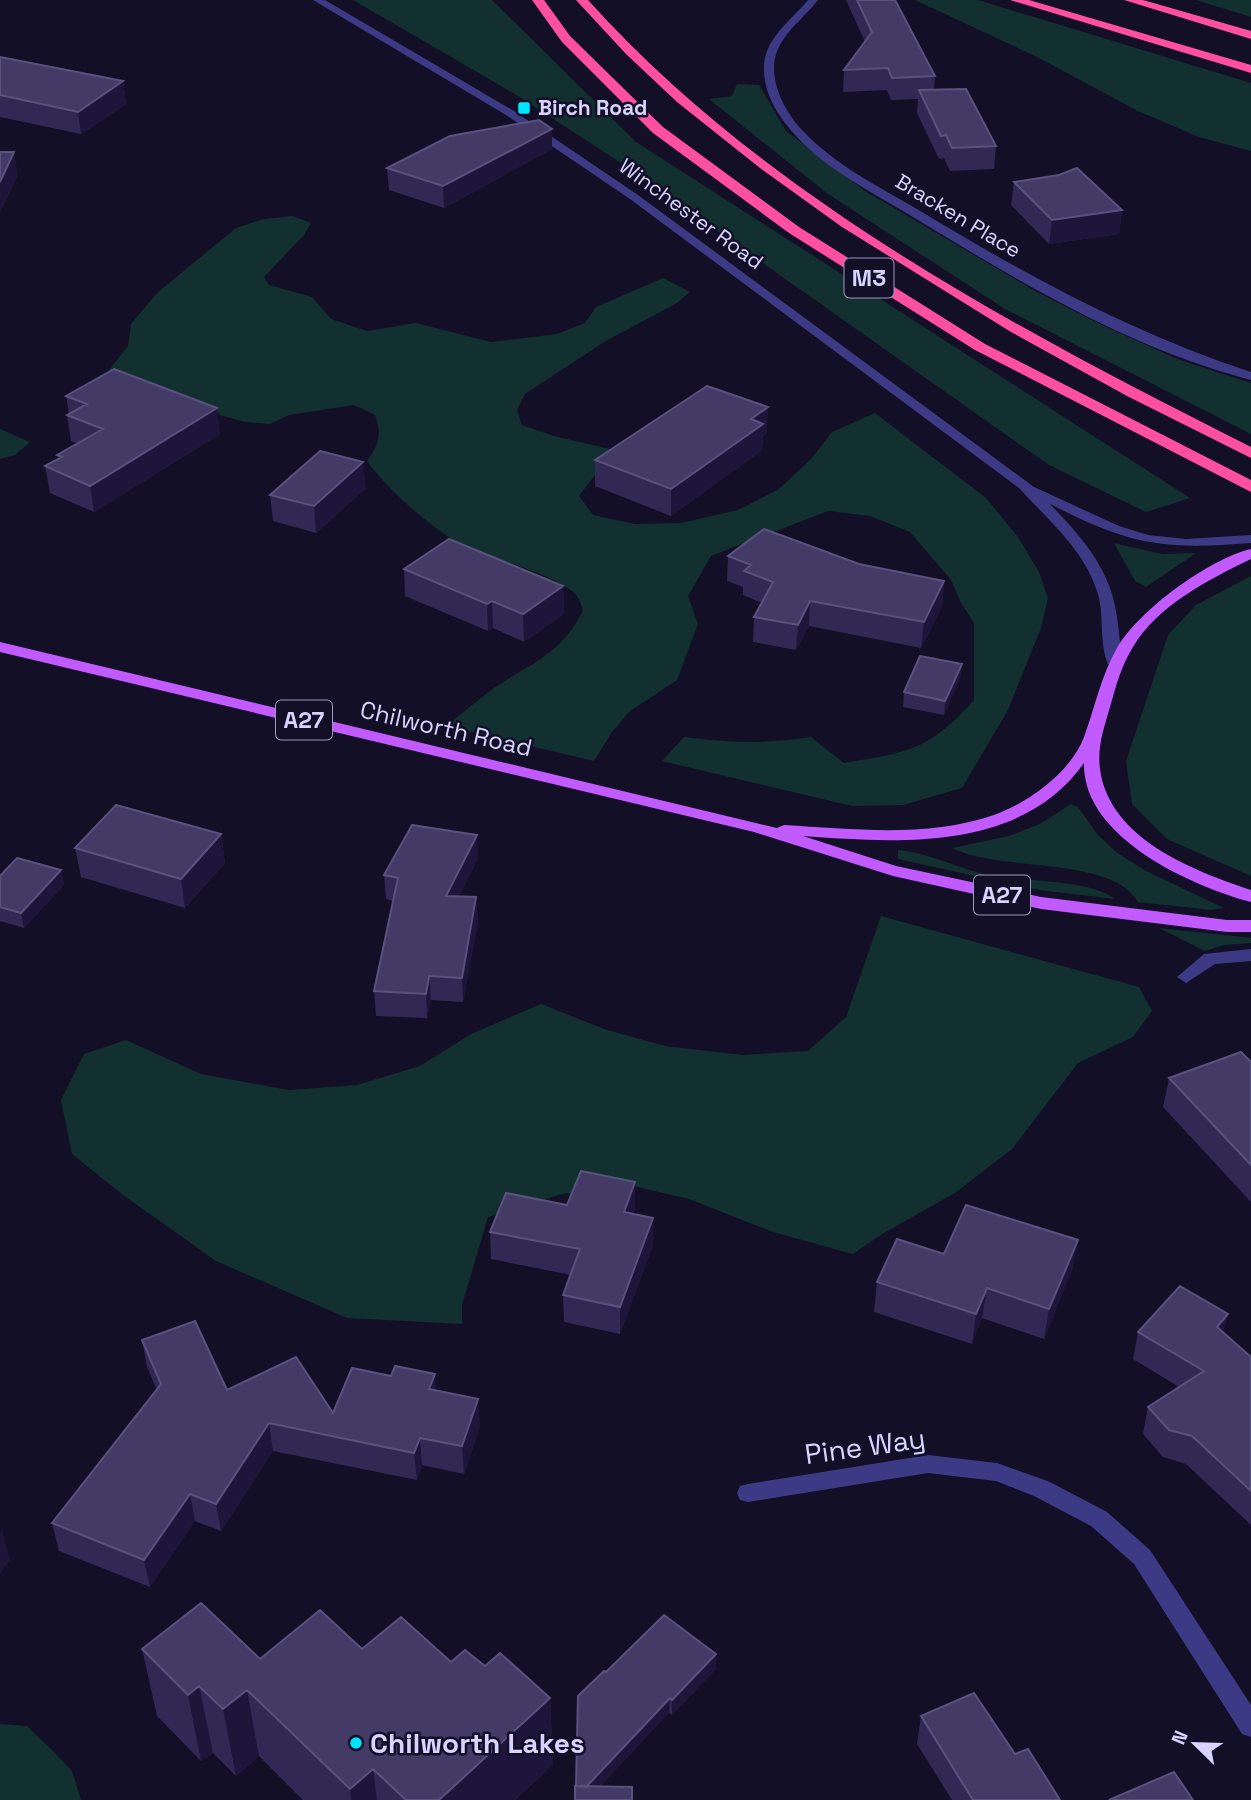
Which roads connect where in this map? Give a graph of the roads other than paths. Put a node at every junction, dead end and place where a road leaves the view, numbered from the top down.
1 (318, 0) edge
2 (538, 0) edge
3 (583, 0) edge
4 (813, 0) edge
5 (1016, 0) edge
6 (1129, 0) edge
7 (1251, 36) edge
8 (1251, 69) edge
9 (1251, 376) edge
10 (1251, 453) edge
11 (1024, 485) junction
12 (1251, 487) edge
13 (1251, 539) edge
14 (1251, 553) edge
15 (0, 647) edge
16 (1115, 665) junction
17 (1092, 739) junction
18 (759, 828) junction
19 (1251, 896) edge
20 (1251, 926) edge
21 (1251, 955) edge
22 (1186, 977) dead end
23 (748, 1493) dead end
24 (1251, 1726) edge

1 - 11 street, Winchester Road
2 - 12 highway, M3
3 - 10 highway, M3
4 - 9 street, Bracken Place
5 - 8 highway
6 - 7 highway
11 - 13 street, Winchester Road
11 - 16 street, Winchester Road
14 - 16 main road, A27
15 - 18 main road, Chilworth Road / A27
16 - 17 main road, A27
17 - 18 main road, Chilworth Road / A27
17 - 19 main road, A27
18 - 20 main road, Chilworth Road / A27
21 - 22 street
23 - 24 street, Pine Way

